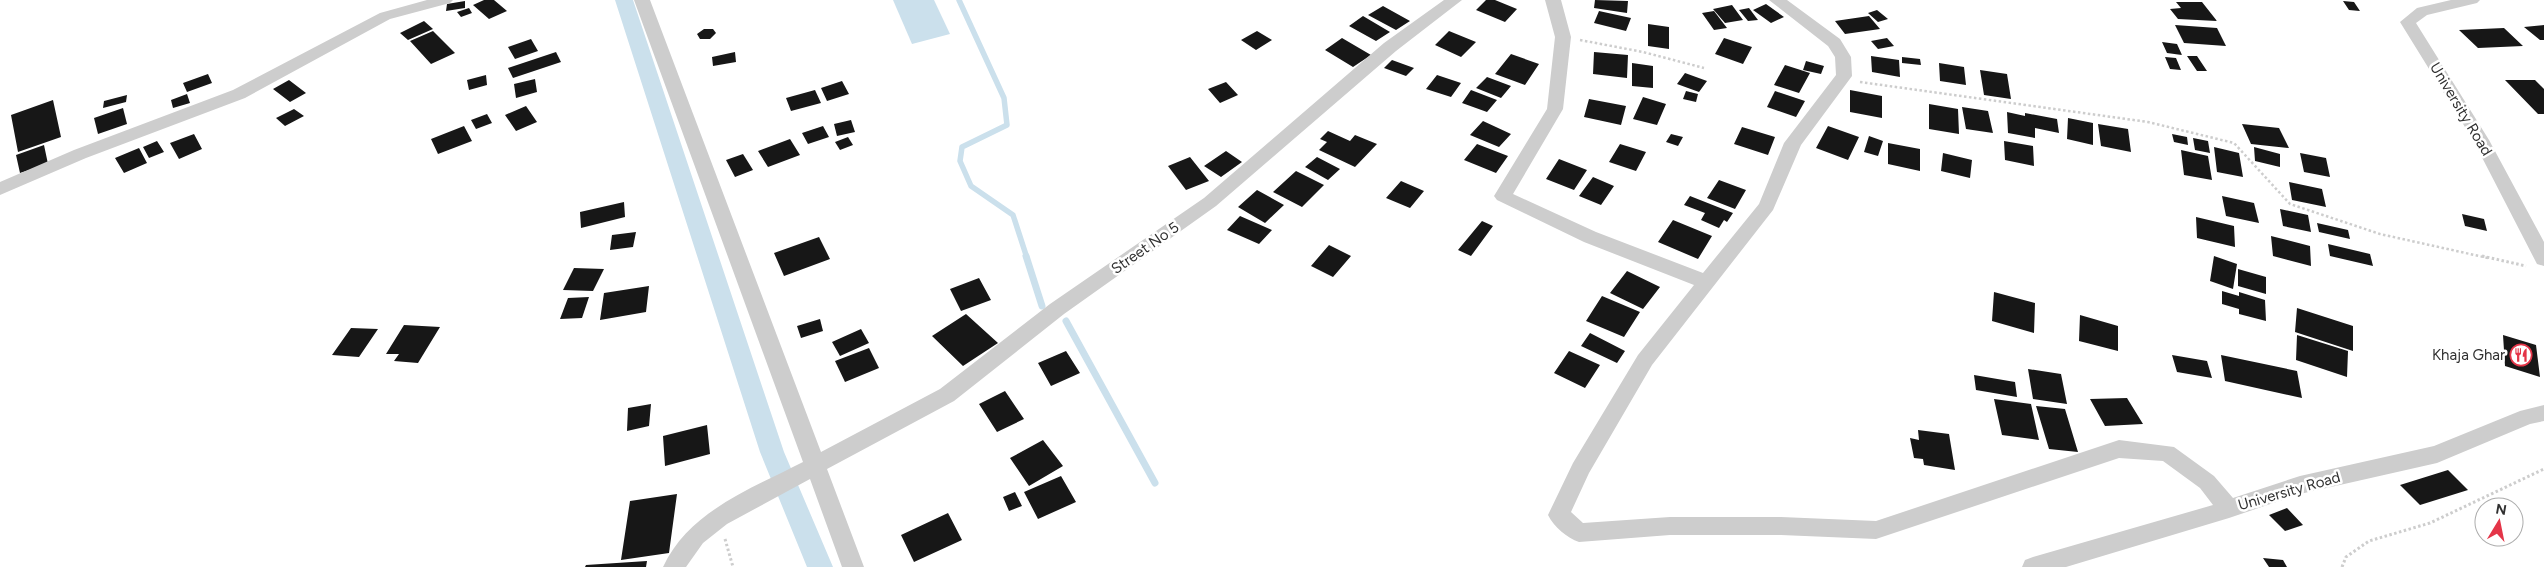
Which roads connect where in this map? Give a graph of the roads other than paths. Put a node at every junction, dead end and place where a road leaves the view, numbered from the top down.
1 (445, 0) edge
2 (642, 0) edge
3 (1454, 0) edge
4 (1553, 0) edge
5 (1777, 0) edge
6 (2472, 0) edge
7 (0, 189) edge
8 (2539, 263) edge
9 (1707, 282) junction
10 (2544, 413) edge
11 (807, 470) junction
12 (2229, 509) junction
13 (674, 567) edge
14 (853, 567) edge
15 (2033, 567) edge

1 - 7 street
2 - 11 street
3 - 11 street, Street No 5
4 - 9 street
5 - 9 street
6 - 8 street, University Road
9 - 12 street
10 - 12 street, University Road
11 - 13 street, Street No 5
11 - 14 street
12 - 15 street, University Road

